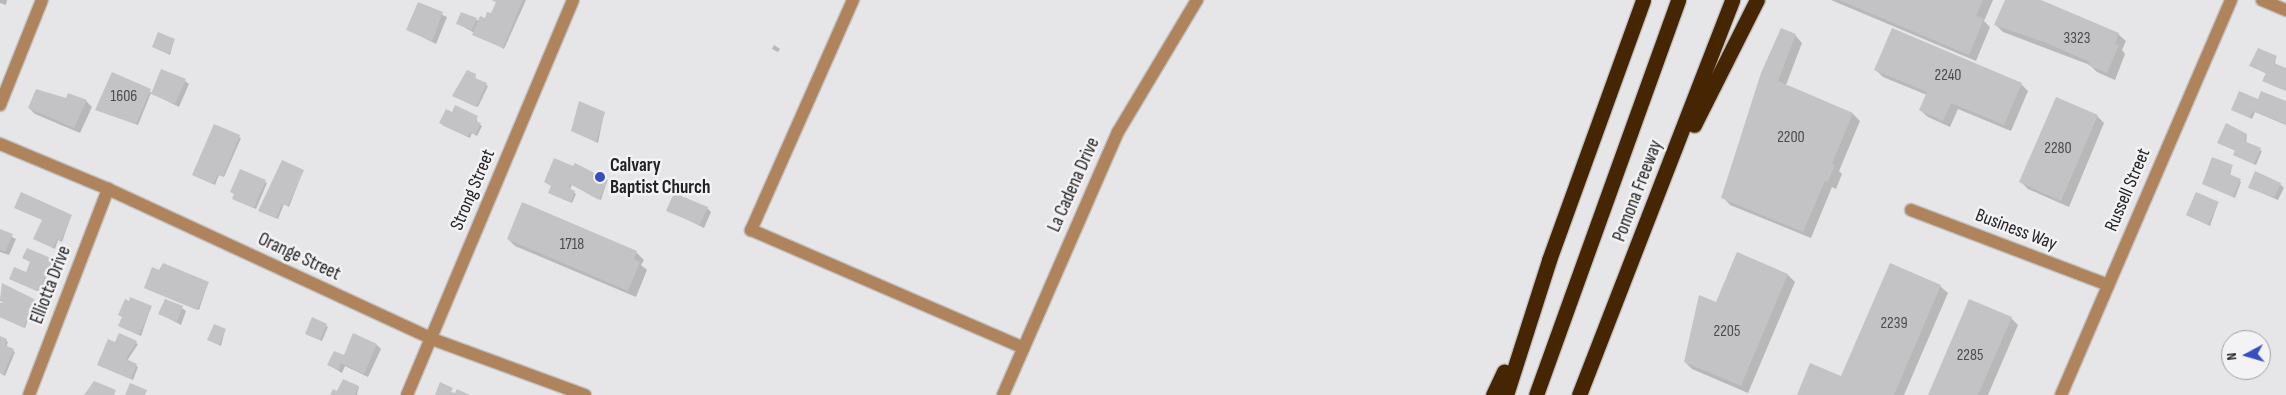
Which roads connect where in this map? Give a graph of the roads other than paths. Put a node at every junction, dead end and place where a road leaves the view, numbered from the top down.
1 (42, 0) edge
2 (573, 0) edge
3 (853, 0) edge
4 (1197, 0) edge
5 (1643, 0) edge
6 (1678, 0) edge
7 (1732, 0) edge
8 (1757, 0) edge
9 (2231, 0) edge
10 (2262, 0) edge
11 (2286, 10) edge
12 (0, 105) edge
13 (0, 144) edge
14 (108, 189) junction
15 (1659, 193) junction
16 (1911, 210) dead end
17 (1549, 260) junction
18 (2108, 284) junction
19 (1611, 314) junction
20 (432, 339) junction
21 (1024, 348) junction
22 (29, 395) edge
23 (407, 395) edge
24 (585, 395) edge
25 (1003, 395) edge
26 (1493, 395) edge
27 (1506, 395) edge
28 (1536, 395) edge
29 (1579, 395) edge
30 (1586, 395) edge
31 (2061, 395) edge

1 - 12 street
2 - 20 street, Strong Street
3 - 21 street
4 - 21 street, La Cadena Drive
5 - 17 highway
6 - 28 highway, Pomona Freeway
7 - 15 highway, Pomona Freeway
8 - 15 highway
9 - 18 street, Russell Street
10 - 11 street
13 - 14 street, Orange Street
14 - 20 street, Orange Street
14 - 22 street, Elliotta Drive
15 - 19 highway, Pomona Freeway
16 - 18 street, Business Way
17 - 26 highway
17 - 27 highway
18 - 31 street, Russell Street
19 - 29 highway, Pomona Freeway
19 - 30 highway
20 - 23 street, Strong Street
20 - 24 street, Orange Street
21 - 25 street, La Cadena Drive

